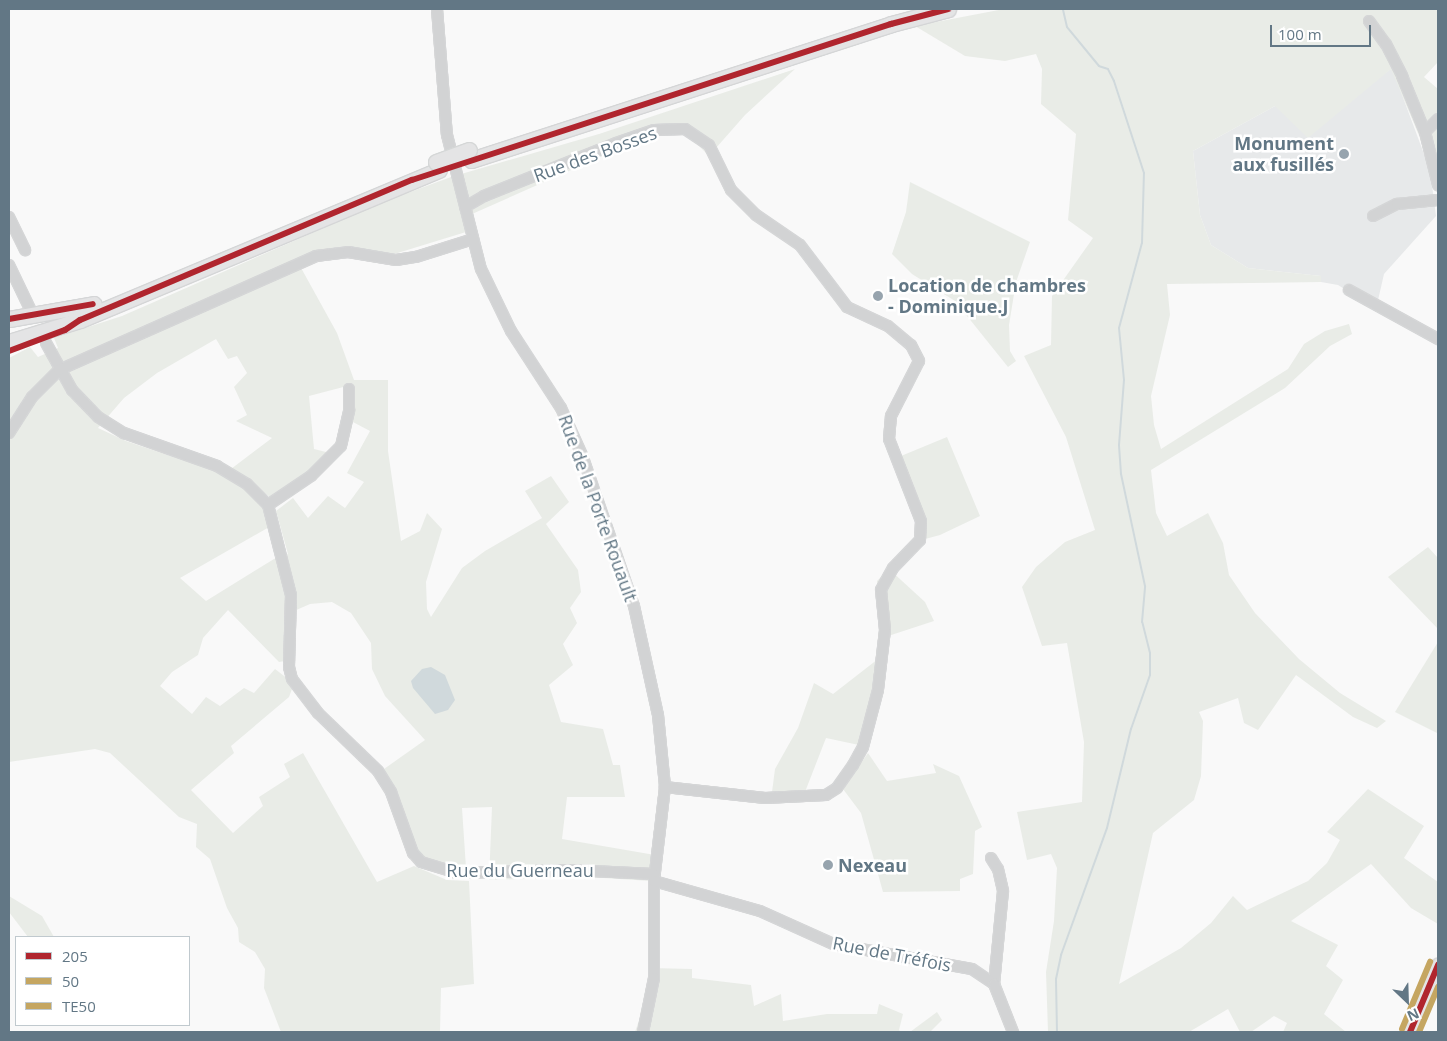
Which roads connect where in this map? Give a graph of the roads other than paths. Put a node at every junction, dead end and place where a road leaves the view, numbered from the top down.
1 (437, 9) edge
2 (908, 9) edge
3 (948, 9) edge
4 (1369, 21) dead end
5 (1438, 119) edge
6 (1425, 132) junction
7 (470, 155) junction
8 (438, 166) junction
9 (1438, 185) edge
10 (1438, 200) edge
11 (465, 207) junction
12 (1373, 216) dead end
13 (9, 217) edge
14 (473, 239) junction
15 (25, 250) dead end
16 (9, 266) edge
17 (1349, 290) dead end
18 (94, 304) junction
19 (31, 310) dead end
20 (9, 318) edge
21 (80, 320) junction
22 (9, 332) edge
23 (1438, 339) edge
24 (9, 342) edge
25 (46, 343) dead end
26 (9, 351) edge
27 (59, 370) junction
28 (349, 389) dead end
29 (9, 433) edge
30 (268, 505) junction
31 (665, 787) junction
32 (991, 858) dead end
33 (654, 877) junction
34 (1438, 965) edge
35 (994, 984) junction
36 (644, 1032) edge
37 (1014, 1032) edge
38 (1410, 1032) edge

1 - 11 street, Rue de la Porte Rouault
2 - 7 highway
3 - 7 highway
4 - 6 street
5 - 6 street
6 - 9 street
7 - 8 highway, bridge
8 - 18 highway
8 - 21 highway
10 - 12 street
11 - 14 street, Rue de la Porte Rouault
11 - 31 street, Rue des Bosses
13 - 15 street
14 - 27 street
14 - 31 street, Rue de la Porte Rouault
16 - 19 street
17 - 23 street
18 - 20 highway
18 - 22 highway
21 - 24 highway
21 - 26 highway
25 - 27 street
27 - 29 street
27 - 30 street
28 - 30 street
30 - 33 street, Rue du Guerneau
31 - 33 street, Rue de la Porte Rouault
32 - 35 street
33 - 35 street, Rue de Tréfois
33 - 36 street, Rue de la Porte Rouault
34 - 38 main road
35 - 37 street

